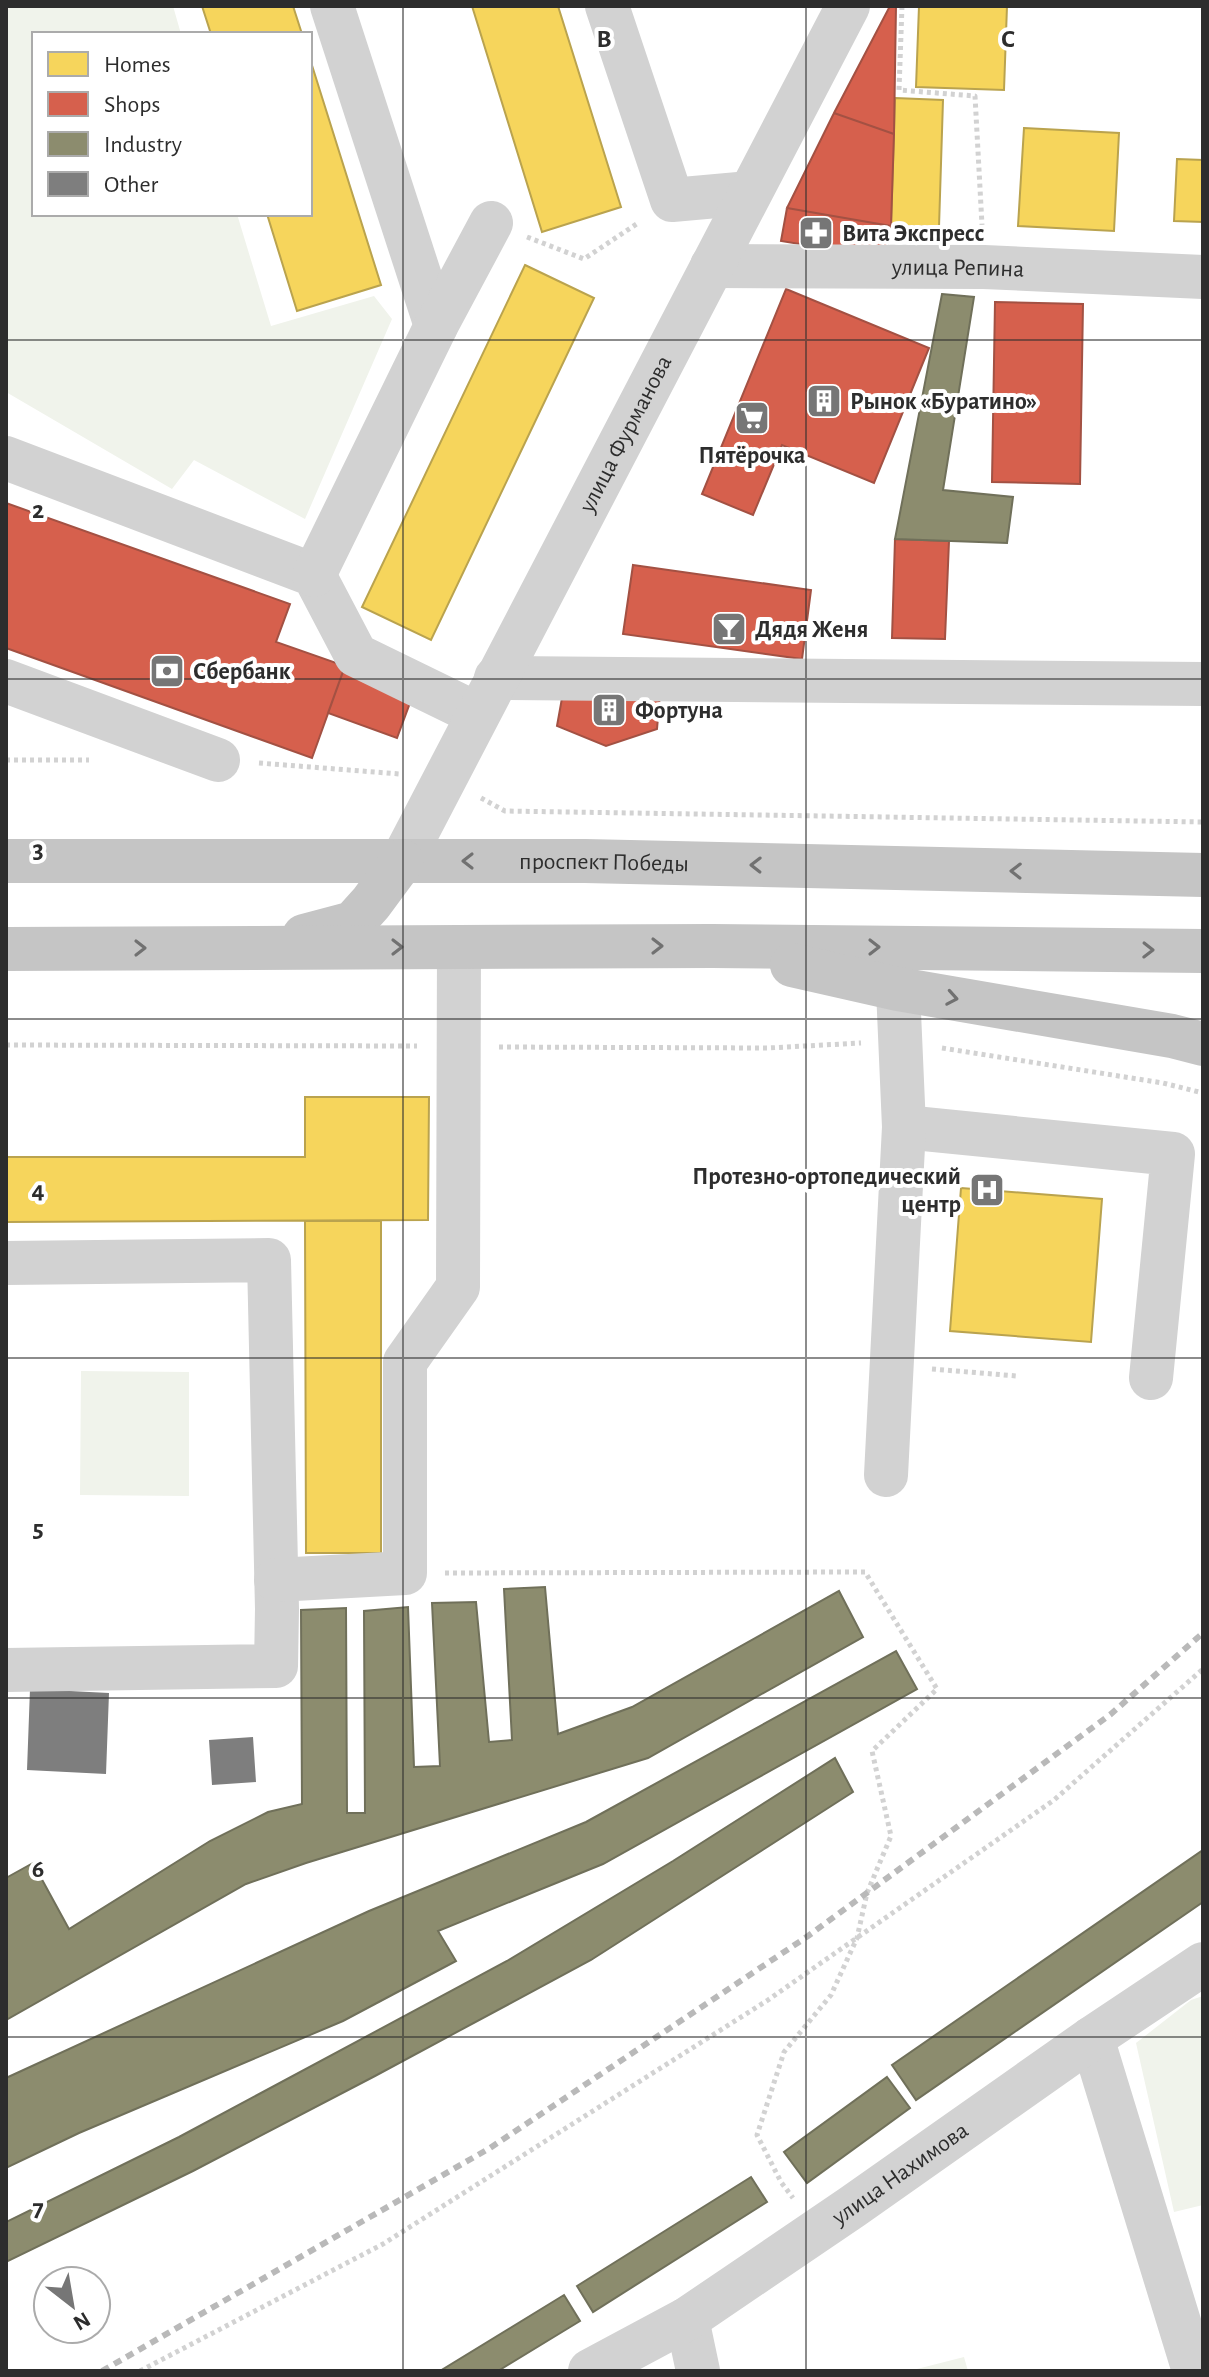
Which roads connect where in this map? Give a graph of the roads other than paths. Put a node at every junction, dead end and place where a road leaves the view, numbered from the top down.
1 (332, 6) edge
2 (607, 6) edge
3 (835, 18) edge
4 (750, 193) junction
5 (491, 223) road end
6 (712, 266) junction
7 (1203, 277) edge
8 (436, 326) junction
9 (6, 458) edge
10 (314, 575) junction
11 (6, 681) edge
12 (1203, 684) edge
13 (487, 696) junction
14 (218, 760) dead end
15 (402, 861) junction
16 (6, 863) edge
17 (1203, 875) edge
18 (712, 946) junction
19 (263, 947) junction
20 (459, 947) junction
21 (6, 949) edge
22 (1203, 951) edge
23 (898, 989) junction
24 (1203, 1044) edge
25 (904, 1127) junction
26 (6, 1263) edge
27 (1151, 1378) dead end
28 (886, 1475) dead end
29 (276, 1580) junction
30 (6, 1670) edge
31 (1203, 1964) edge
32 (1092, 2038) junction
33 (687, 2319) junction
34 (590, 2371) edge
35 (698, 2371) edge
36 (1194, 2371) edge

1 - 8 street
2 - 4 street
3 - 4 street, улица Фурманова
4 - 6 street, улица Фурманова
5 - 8 street
6 - 7 street, улица Репина
6 - 13 street, улица Фурманова
8 - 10 street
9 - 10 street
10 - 13 street
11 - 14 street
12 - 13 street
13 - 15 street, улица Фурманова
15 - 16 main road, проспект Победы
17 -> 15 main road, проспект Победы
15 - 19 main road
20 -> 18 main road
18 -> 22 main road
18 - 23 main road
19 -> 20 main road
21 -> 19 main road
20 - 29 street
23 -> 24 main road
23 - 25 street
25 - 27 street
25 - 28 street
26 - 29 street
29 - 30 street
31 - 32 street, улица Нахимова
32 - 33 street, улица Нахимова
32 - 36 street
33 - 34 street, улица Нахимова
33 - 35 street

